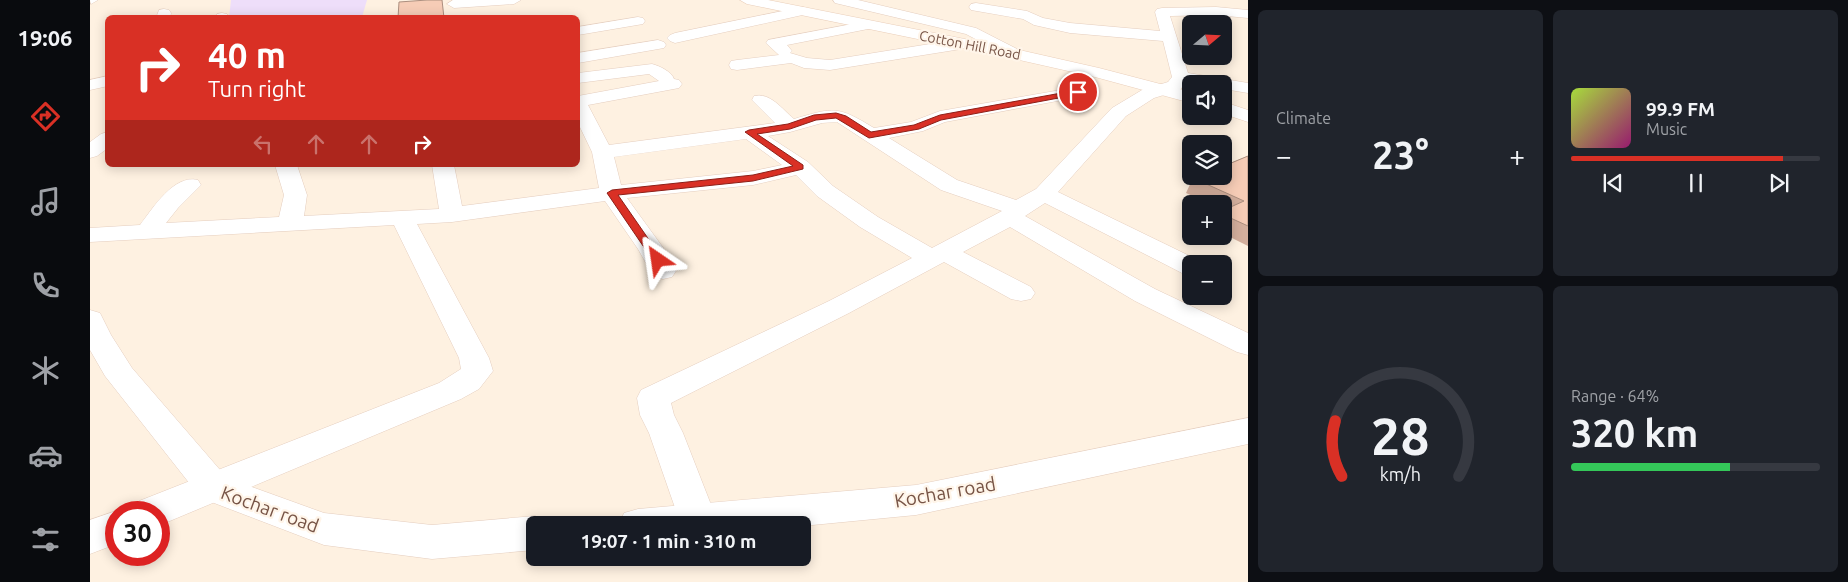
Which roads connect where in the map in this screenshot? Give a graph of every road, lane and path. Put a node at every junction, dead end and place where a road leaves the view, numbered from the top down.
1 (747, 0) edge
2 (840, 0) edge
3 (877, 3) edge
4 (977, 3) edge
5 (454, 4) dead end
6 (518, 4) edge
7 (1162, 6) edge
8 (802, 11) junction
9 (1248, 14) edge
10 (638, 21) dead end
11 (868, 25) junction
12 (1070, 28) junction
13 (580, 31) edge
14 (1170, 37) junction
15 (675, 38) dead end
16 (966, 38) junction
17 (1055, 40) dead end
18 (1028, 42) dead end
19 (658, 45) dead end
20 (1008, 50) junction
21 (580, 58) edge
22 (793, 58) junction
23 (737, 66) dead end
24 (580, 78) edge
25 (105, 82) edge
26 (1173, 84) junction
27 (1182, 84) edge
28 (90, 85) edge
29 (1232, 86) edge
30 (1248, 88) edge
31 (1182, 91) edge
32 (1078, 92) dead end
33 (761, 100) dead end
34 (580, 102) edge
35 (580, 106) edge
36 (1232, 111) edge
37 (1248, 116) edge
38 (105, 124) edge
39 (90, 126) edge
40 (790, 126) junction
41 (749, 132) junction
42 (869, 135) junction
43 (105, 140) edge
44 (90, 152) edge
45 (602, 152) junction
46 (287, 167) edge
47 (443, 167) edge
48 (800, 167) junction
49 (190, 185) dead end
50 (612, 193) junction
51 (1044, 194) junction
52 (1014, 213) junction
53 (452, 215) junction
54 (402, 218) junction
55 (289, 224) junction
56 (147, 232) junction
57 (90, 235) edge
58 (938, 255) junction
59 (1182, 263) edge
60 (664, 271) dead end
61 (1021, 293) dead end
62 (92, 330) edge
63 (1248, 345) edge
64 (1248, 431) edge
65 (214, 488) junction
66 (170, 505) edge
67 (697, 516) edge
68 (742, 516) edge
69 (105, 531) edge
70 (526, 534) edge
71 (90, 537) edge

1 - 8 street, Cotton Hill Road
2 - 3 street
3 - 16 street
4 - 12 street
4 - 16 street
5 - 6 street
7 - 9 street
7 - 14 street
8 - 11 street, Cotton Hill Road
8 - 15 street
10 - 13 street
11 - 16 street, Cotton Hill Road
11 - 22 street
12 - 14 street
12 - 17 street
14 - 26 street
16 - 20 street, Cotton Hill Road
16 - 22 street
18 - 20 street
19 - 21 street
20 - 26 street, Cotton Hill Road
22 - 23 street
24 - 34 street
25 - 28 street
26 - 27 street
26 - 31 street, Cotton Hill Road
26 - 51 street
29 - 30 street
32 - 42 street
33 - 40 street
35 - 45 street
36 - 37 street
38 - 39 street
40 - 41 street
40 - 42 street
41 - 45 street
41 - 48 street
42 - 52 street
43 - 44 street
45 - 50 street
46 - 55 street
47 - 53 street
48 - 50 street
48 - 58 street
49 - 56 street
50 - 53 street
50 - 60 street
51 - 52 street
51 - 59 street
52 - 58 street
52 - 63 street
53 - 54 street
54 - 55 street
54 - 65 street
55 - 56 street
56 - 57 street
58 - 61 street
58 - 67 street
62 - 65 street, Kochar road
64 - 68 street, Kochar road
65 - 66 street
65 - 70 street, Kochar road
69 - 71 street

